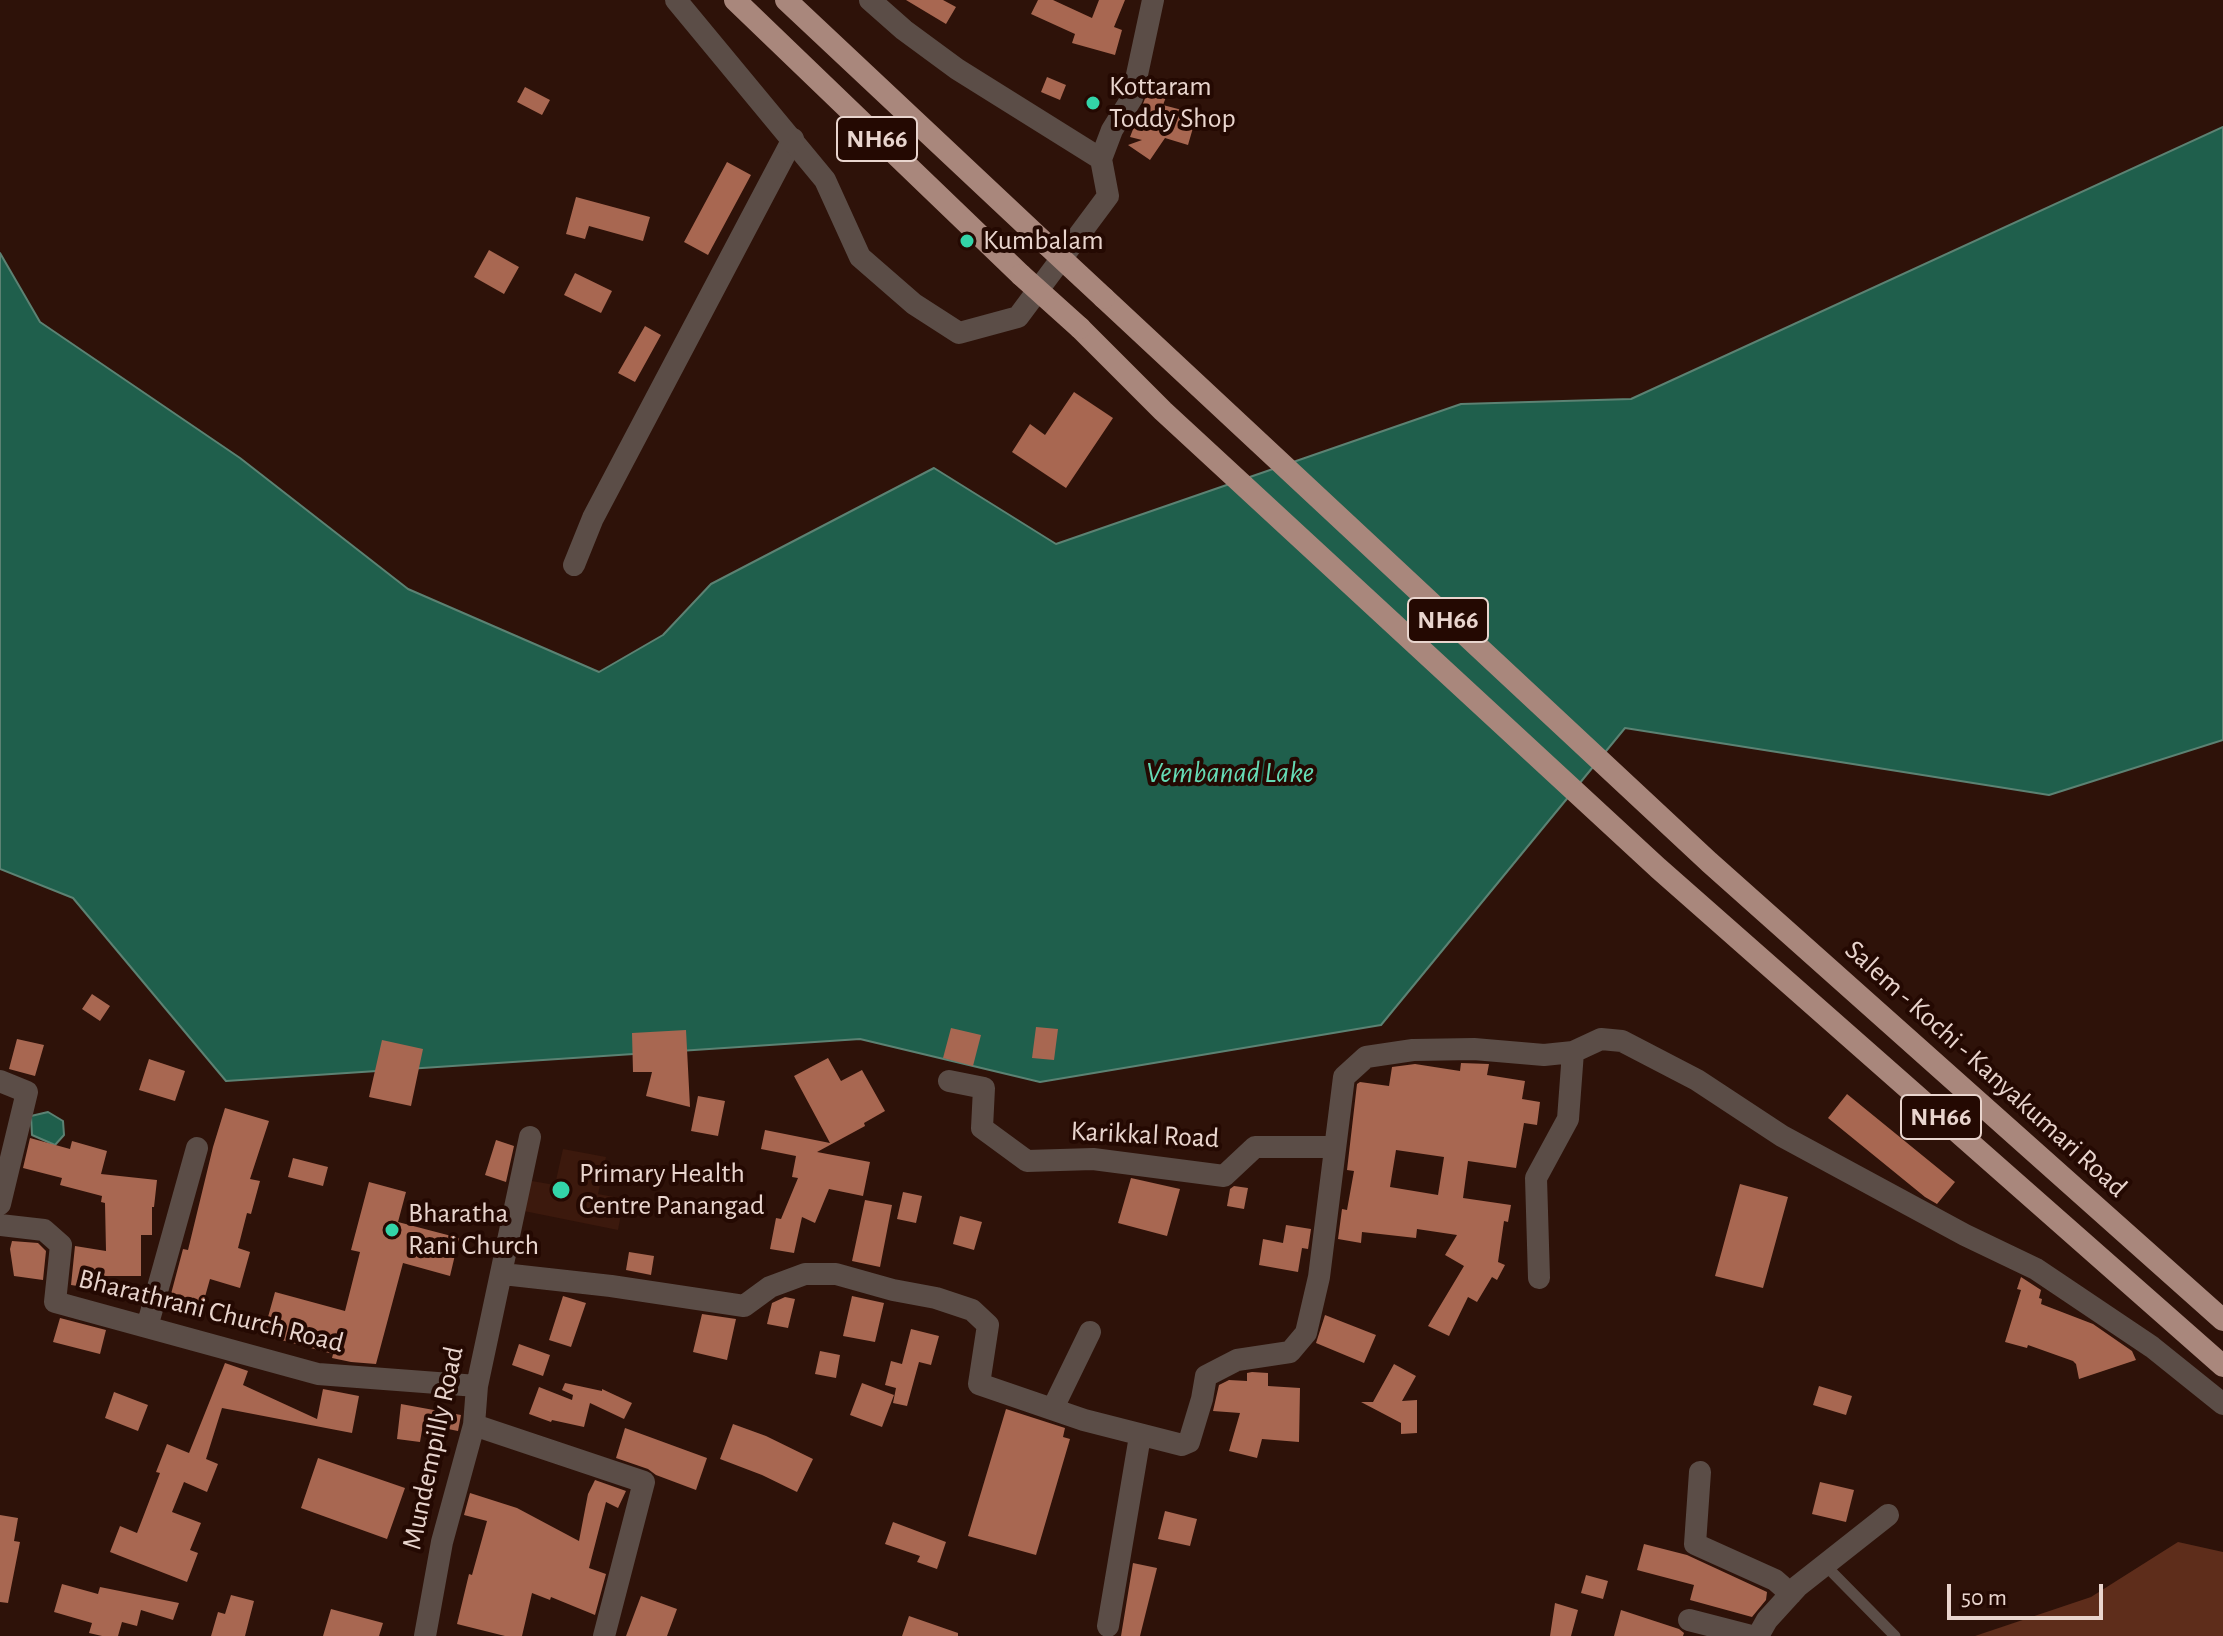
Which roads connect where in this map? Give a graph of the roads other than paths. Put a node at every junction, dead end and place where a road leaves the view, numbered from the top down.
1 (676, 0) edge
2 (735, 0) edge
3 (786, 0) edge
4 (870, 0) edge
5 (1153, 0) edge
6 (793, 139) junction
7 (1101, 159) junction
8 (574, 565) dead end
9 (1573, 1052) junction
10 (0, 1081) edge
11 (949, 1081) dead end
12 (530, 1137) dead end
13 (1334, 1147) junction
14 (197, 1148) dead end
15 (0, 1204) edge
16 (0, 1225) edge
17 (503, 1274) junction
18 (1539, 1278) dead end
19 (2223, 1320) edge
20 (147, 1327) junction
21 (1090, 1332) dead end
22 (2223, 1366) edge
23 (477, 1386) junction
24 (2223, 1404) edge
25 (1053, 1408) junction
26 (474, 1425) junction
27 (1140, 1436) junction
28 (1700, 1472) dead end
29 (1888, 1515) dead end
30 (1825, 1565) junction
31 (1791, 1594) junction
32 (1689, 1620) dead end
33 (1108, 1626) dead end
34 (427, 1635) edge
35 (604, 1636) edge
36 (1751, 1636) edge
37 (1758, 1636) edge
38 (1895, 1636) edge

1 - 6 street
2 - 22 highway, NH66, bridge
3 - 19 highway, Salem - Kochi - Kanyakumari Road / NH66, bridge
4 - 7 street
5 - 7 street
6 - 7 street
6 - 8 street
9 - 13 street
9 - 18 street
9 - 24 street
10 - 15 street
11 - 13 street, Karikkal Road
12 - 17 street, Mundempilly Road
13 - 27 street
14 - 20 street
16 - 20 street, Bharathrani Church Road
17 - 23 street, Mundempilly Road
17 - 25 street
20 - 23 street, Bharathrani Church Road
21 - 25 street
23 - 26 street, Mundempilly Road
25 - 27 street
26 - 34 street, Mundempilly Road
26 - 35 street
27 - 33 street
28 - 31 street
29 - 30 street
30 - 31 street
30 - 38 lane
31 - 37 street
32 - 36 street

